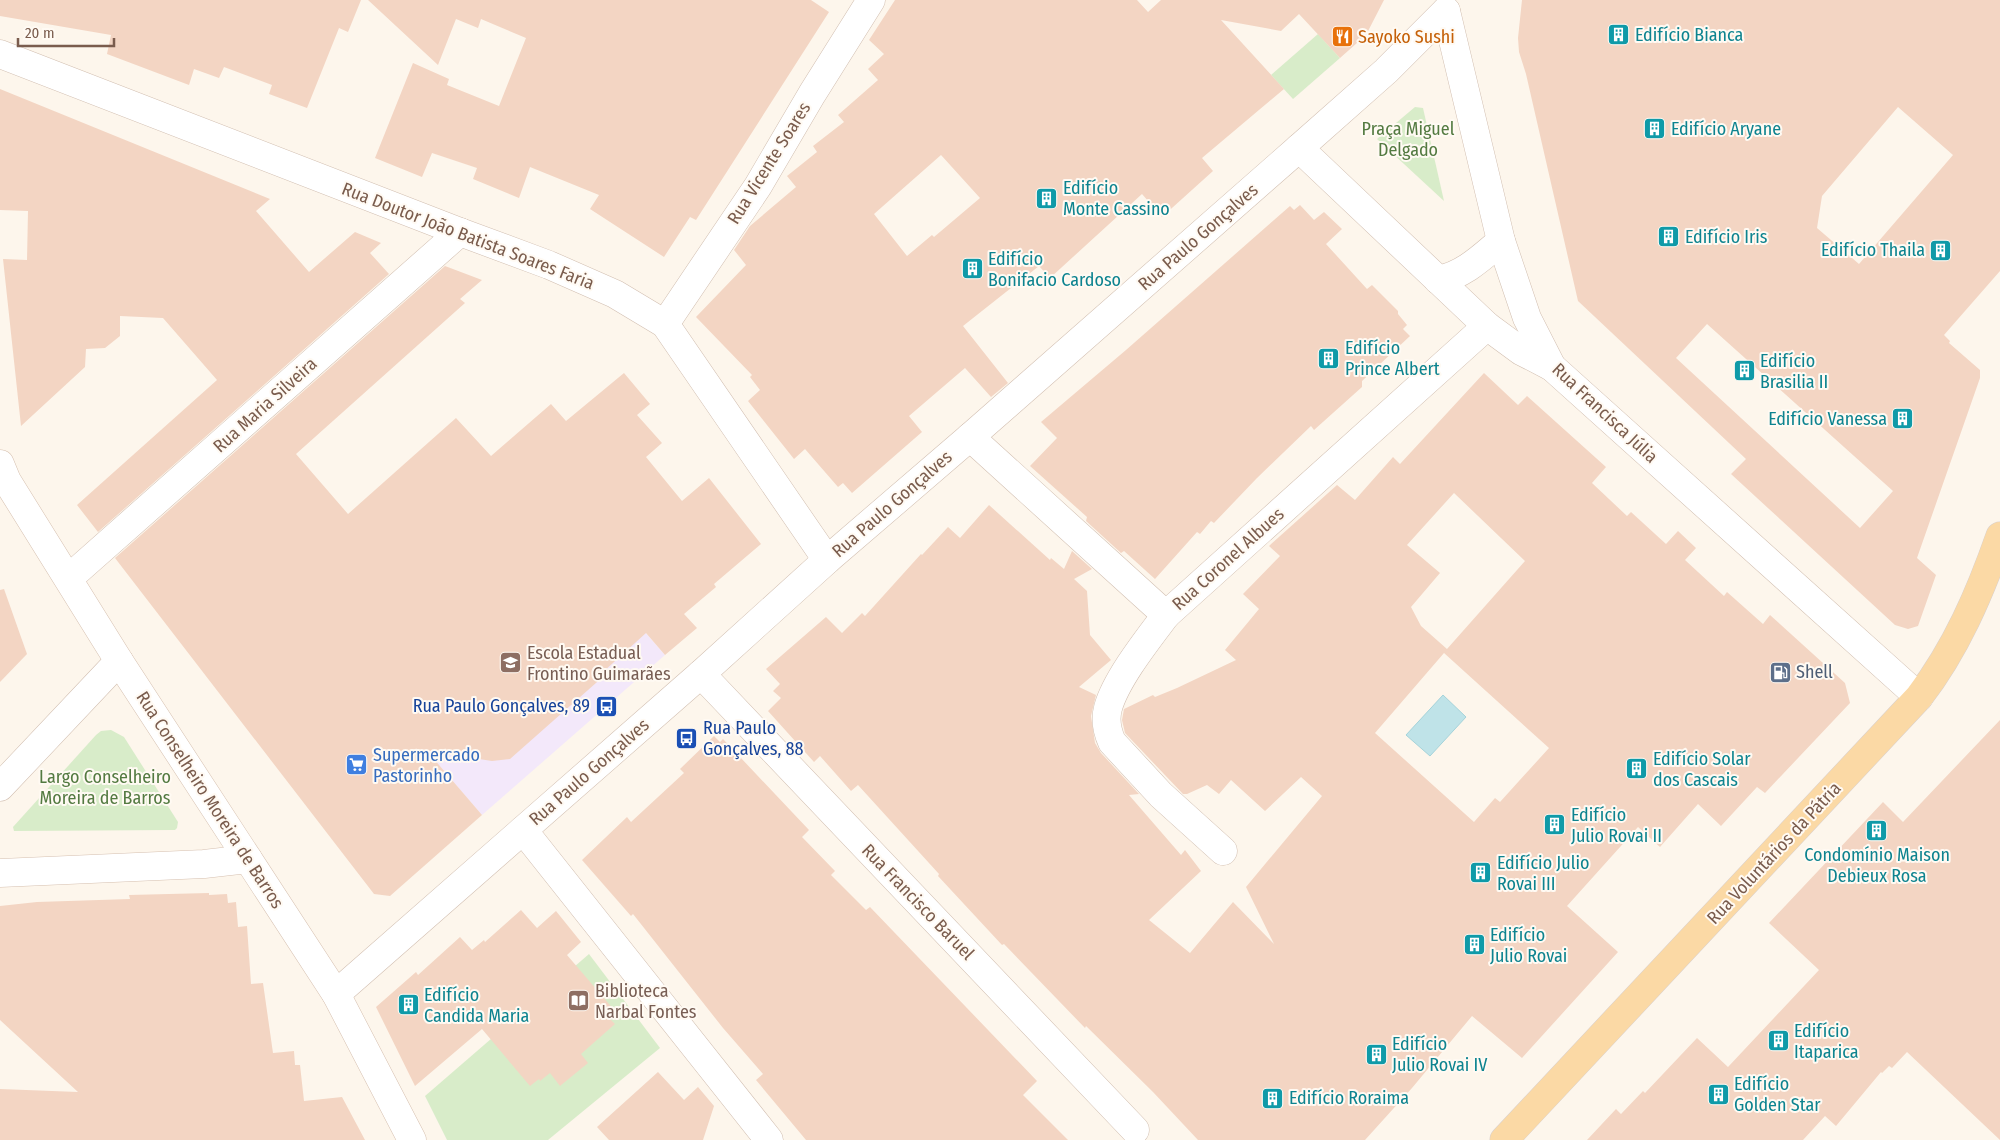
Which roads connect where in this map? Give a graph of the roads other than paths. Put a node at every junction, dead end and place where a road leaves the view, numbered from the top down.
1 (870, 0) edge
2 (1445, 5) edge
3 (0, 54) edge
4 (1299, 148) junction
5 (460, 232) junction
6 (1501, 240) junction
7 (1438, 280) junction
8 (665, 324) junction
9 (1487, 326) junction
10 (1552, 367) junction
11 (970, 437) junction
12 (0, 464) edge
13 (2000, 536) edge
14 (827, 560) junction
15 (69, 578) junction
16 (1166, 615) junction
17 (119, 661) junction
18 (700, 674) junction
19 (1919, 697) junction
20 (0, 787) edge
21 (522, 830) junction
22 (1223, 851) dead end
23 (248, 859) junction
24 (0, 873) edge
25 (336, 994) junction
26 (1135, 1130) dead end
27 (412, 1140) edge
28 (769, 1140) edge
29 (1504, 1140) edge

1 - 8 street, Rua Vicente Soares
2 - 4 street, Rua Paulo Gonçalves
2 - 6 street, Rua Francisca Júlia
3 - 5 street, Rua Doutor João Batista Soares Faria
4 - 7 street
4 - 11 street, Rua Paulo Gonçalves
5 - 8 street, Rua Doutor João Batista Soares Faria
5 - 15 street, Rua Maria Silveira
6 - 7 street
6 - 10 street, Rua Francisca Júlia
7 - 9 street
8 - 14 street, Rua Doutor João Batista Soares Faria
9 - 10 street
9 - 16 street, Rua Coronel Albues
10 - 19 street, Rua Francisca Júlia
11 - 14 street, Rua Paulo Gonçalves
11 - 16 street, Rua Coronel Albues
12 - 15 street, Rua Conselheiro Moreira de Barros
13 - 19 main road, Rua Voluntários da Pátria
14 - 18 street, Rua Paulo Gonçalves
15 - 17 street, Rua Conselheiro Moreira de Barros
16 - 22 street
17 - 20 street
17 - 23 street, Rua Conselheiro Moreira de Barros
18 - 21 street, Rua Paulo Gonçalves
18 - 26 street, Rua Francisco Baruel
19 - 29 main road, Rua Voluntários da Pátria
21 - 25 street, Rua Paulo Gonçalves
21 - 28 street
23 - 24 street
23 - 25 street, Rua Conselheiro Moreira de Barros
25 - 27 street, Rua Conselheiro Moreira de Barros

